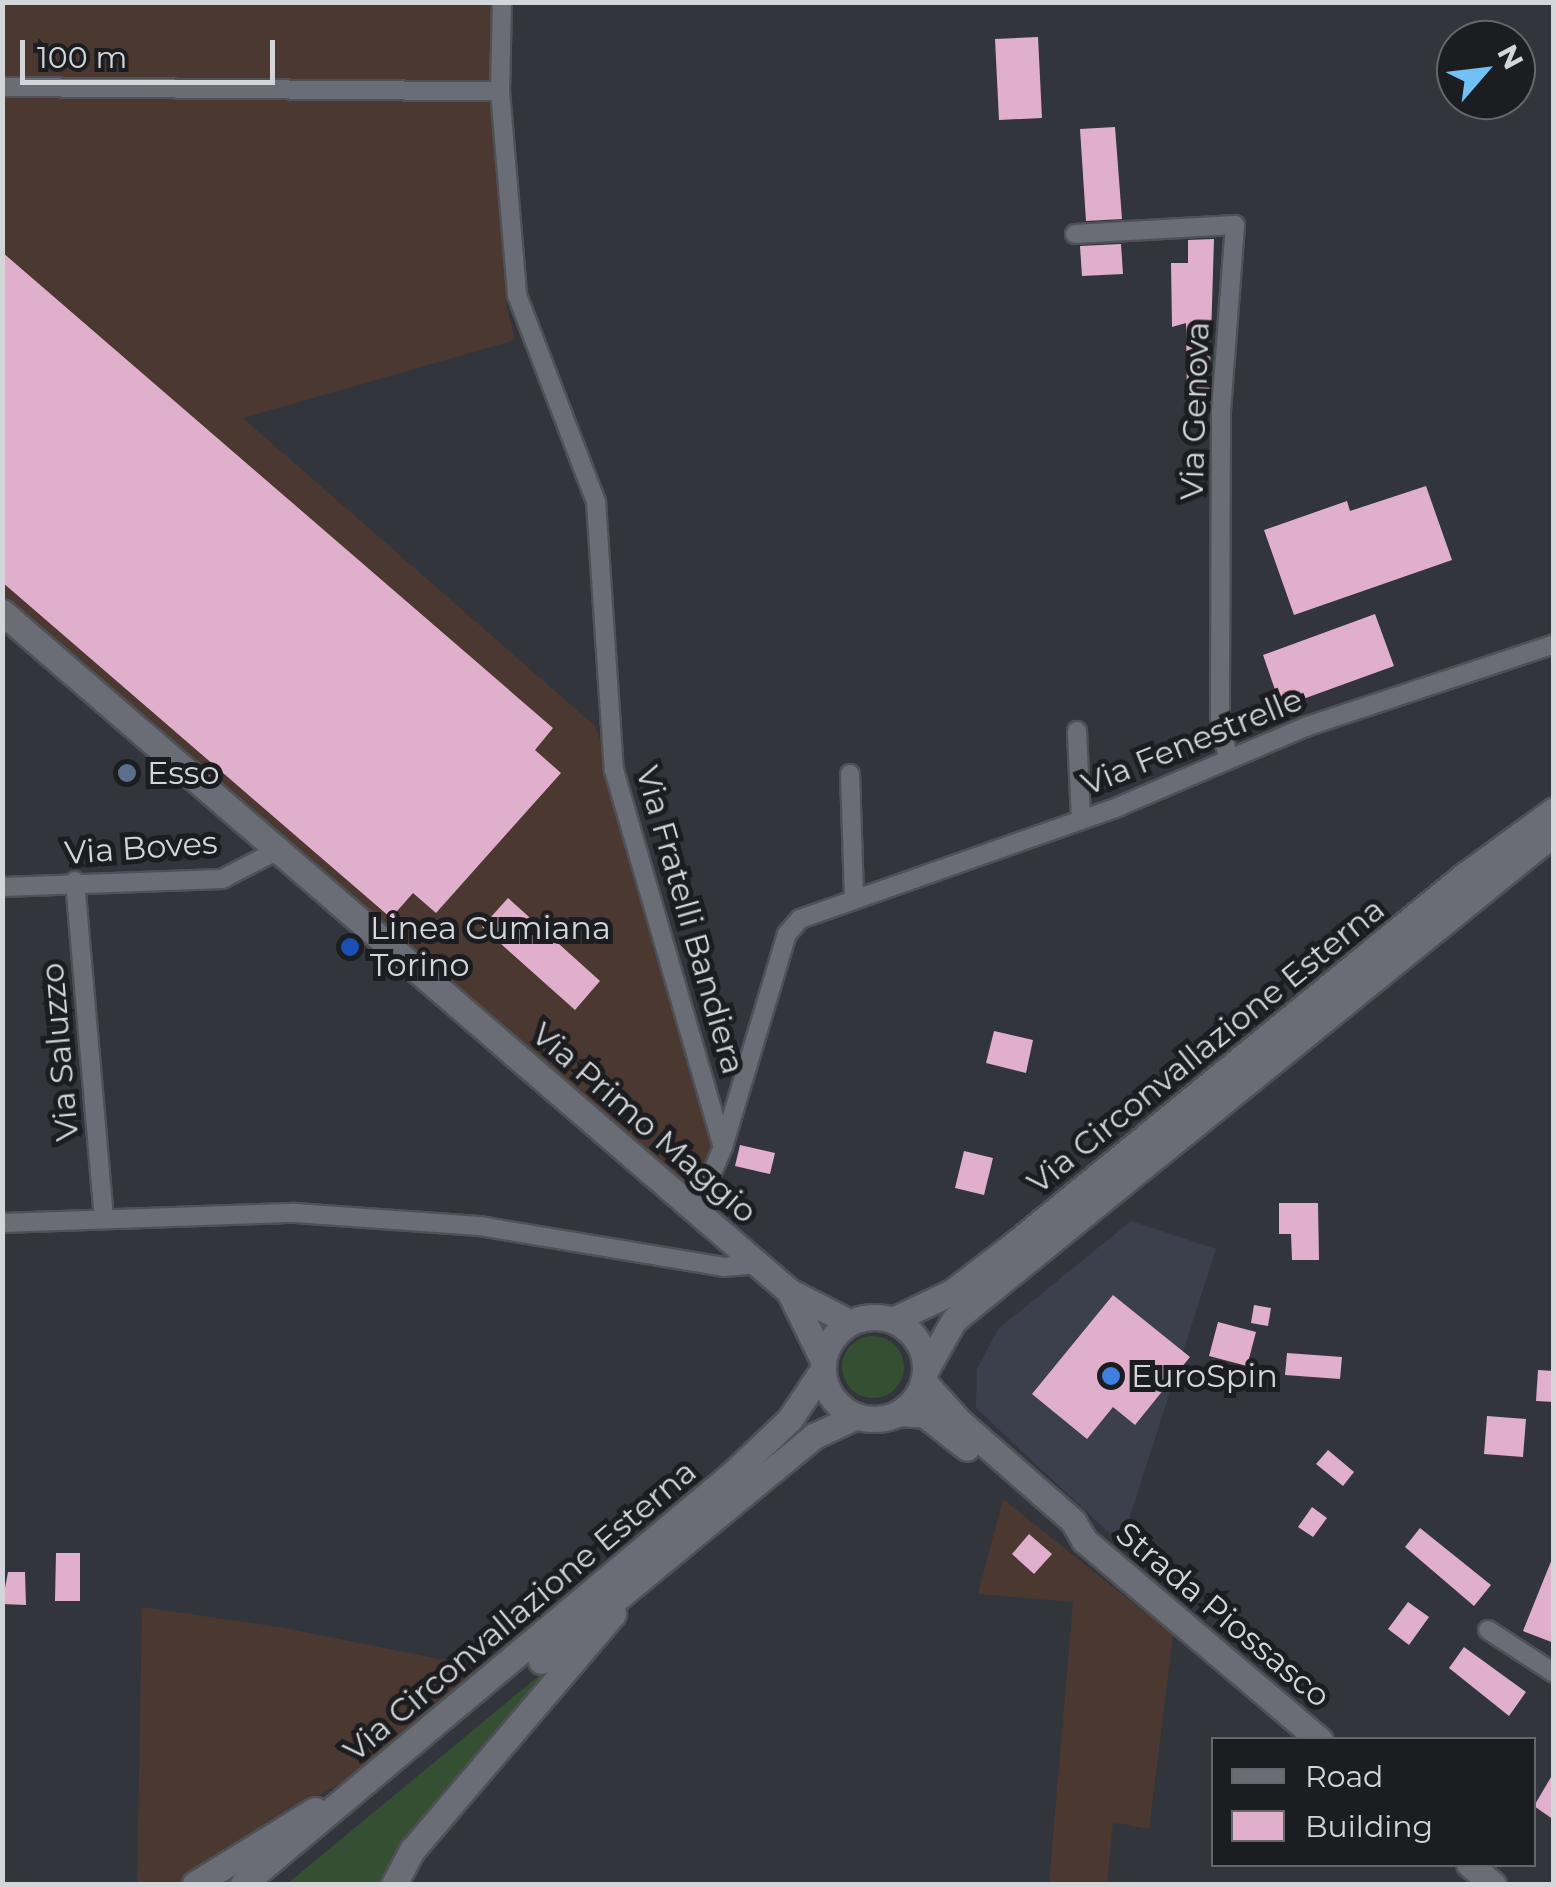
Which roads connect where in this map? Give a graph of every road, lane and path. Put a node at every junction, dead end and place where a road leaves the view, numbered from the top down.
1 (502, 2) edge
2 (2, 86) edge
3 (500, 91) junction
4 (1075, 234) dead end
5 (2, 612) edge
6 (1554, 644) edge
7 (1077, 731) dead end
8 (1228, 758) junction
9 (850, 774) dead end
10 (1554, 810) edge
11 (1081, 820) junction
12 (1554, 833) edge
13 (278, 850) junction
14 (75, 881) junction
15 (2, 887) edge
16 (854, 896) junction
17 (723, 1147) junction
18 (696, 1210) junction
19 (104, 1218) junction
20 (2, 1222) edge
21 (758, 1264) junction
22 (789, 1291) junction
23 (894, 1320) junction
24 (850, 1322) junction
25 (823, 1365) junction
26 (924, 1376) junction
27 (898, 1413) junction
28 (856, 1416) junction
29 (1084, 1540) junction
30 (630, 1575) junction
31 (1488, 1630) dead end
32 (1554, 1673) edge
33 (1316, 1737) edge
34 (384, 1769) junction
35 (1473, 1867) edge
36 (195, 1884) edge
37 (244, 1884) edge
38 (271, 1884) edge
39 (394, 1884) edge
40 (1493, 1884) edge

1 - 3 street, Via Fratelli Bandiera
2 - 3 street
3 - 17 street, Via Fratelli Bandiera
4 - 8 street, Via Genova
5 - 13 main road, Via Primo Maggio
6 - 8 street, Via Fenestrelle
7 - 11 street
8 - 11 street, Via Fenestrelle
9 - 16 street
10 - 23 main road, Via Circonvallazione Esterna
11 - 16 street, Via Fenestrelle
12 - 26 main road, Via Circonvallazione Esterna
13 - 14 street, Via Boves
13 - 18 main road, Via Primo Maggio
14 - 15 street, Via Boves
14 - 19 street, Via Saluzzo
16 - 17 street, Via Fenestrelle
17 - 18 street, Via Fenestrelle
18 - 21 main road, Via Primo Maggio
19 - 20 street
19 - 21 street
21 - 22 main road, Via Primo Maggio
22 - 24 main road, Via Primo Maggio
22 - 25 main road, Via Primo Maggio
23 - 24 main road
23 - 26 main road
24 - 25 main road
25 - 28 main road
25 - 30 main road, Via Circonvallazione Esterna
26 - 27 main road
26 - 29 main road, Strada Piossasco
27 - 28 main road
27 - 29 main road, Strada Piossasco
28 - 30 main road, Via Circonvallazione Esterna
29 - 33 main road, Strada Piossasco
30 - 34 main road, Via Circonvallazione Esterna
30 - 38 main road, Via Circonvallazione Esterna
30 - 39 main road
31 - 32 street
34 - 36 main road
34 - 37 main road, Via Circonvallazione Esterna
35 - 40 main road

